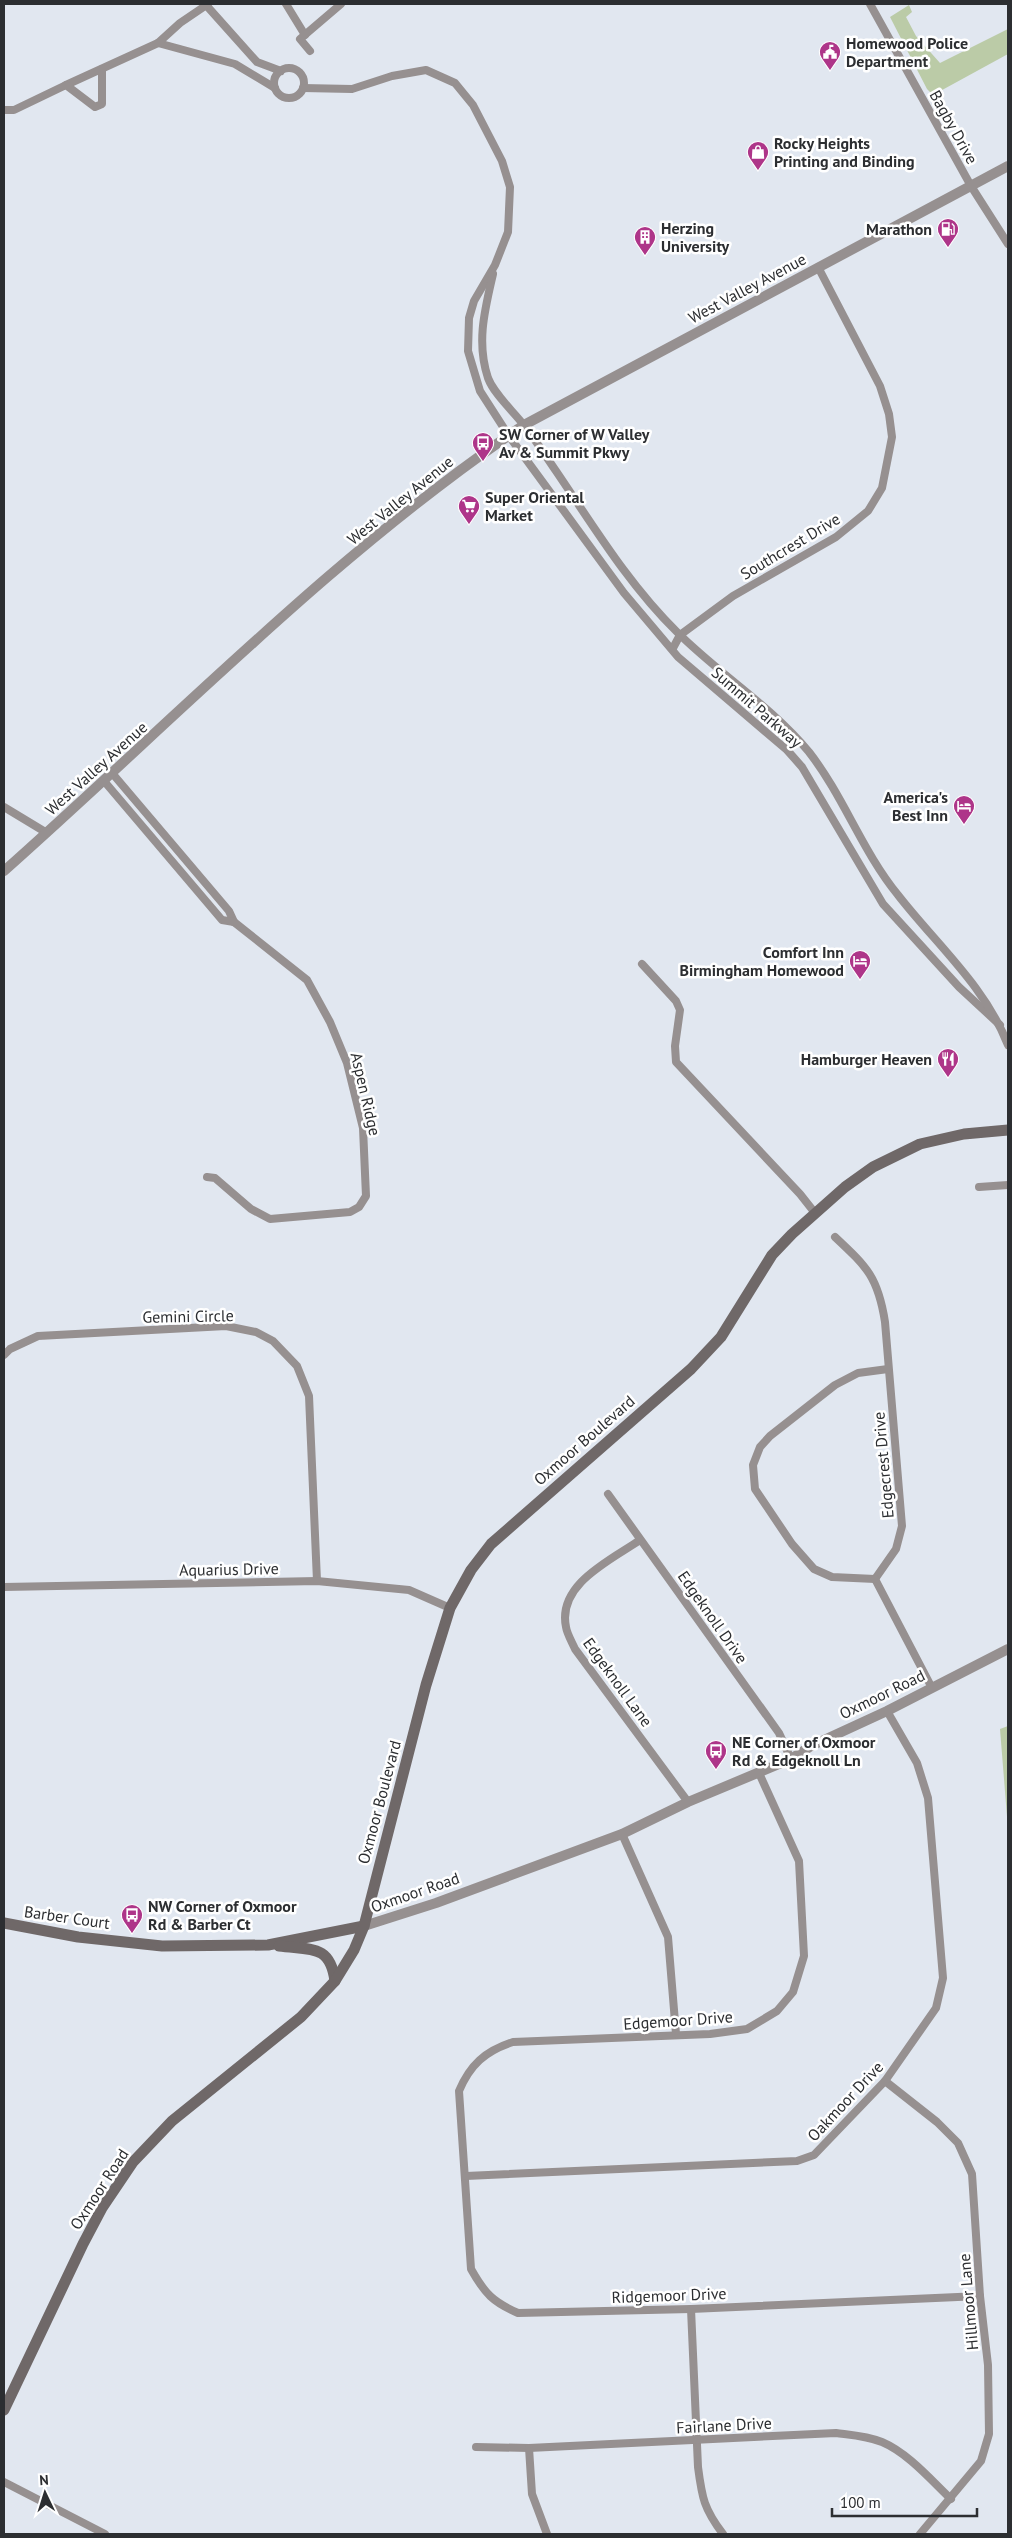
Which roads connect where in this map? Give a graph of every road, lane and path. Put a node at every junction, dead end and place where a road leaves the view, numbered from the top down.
1 (286, 4) edge
2 (341, 4) edge
3 (870, 4) edge
4 (207, 5) edge
5 (304, 35) junction
6 (158, 43) junction
7 (310, 51) dead end
8 (102, 69) junction
9 (281, 71) junction
10 (66, 86) junction
11 (275, 88) junction
12 (303, 88) junction
13 (4, 110) edge
14 (1008, 166) edge
15 (971, 186) junction
16 (1008, 244) edge
17 (495, 265) junction
18 (818, 267) junction
19 (524, 425) junction
20 (509, 436) junction
21 (680, 635) junction
22 (673, 648) junction
23 (112, 773) junction
24 (104, 781) junction
25 (4, 807) edge
26 (47, 833) junction
27 (179, 852) junction
28 (171, 859) junction
29 (4, 871) edge
30 (215, 894) junction
31 (207, 901) junction
32 (234, 922) junction
33 (642, 964) dead end
34 (1000, 1025) junction
35 (1008, 1045) edge
36 (1008, 1130) edge
37 (207, 1177) dead end
38 (1008, 1185) edge
39 (979, 1187) dead end
40 (816, 1214) junction
41 (835, 1237) dead end
42 (4, 1355) edge
43 (888, 1370) junction
44 (608, 1494) dead end
45 (640, 1540) junction
46 (875, 1579) junction
47 (317, 1581) junction
48 (4, 1587) edge
49 (450, 1608) junction
50 (1008, 1649) edge
51 (932, 1688) junction
52 (887, 1711) junction
53 (791, 1759) junction
54 (759, 1773) junction
55 (688, 1802) junction
56 (622, 1834) junction
57 (4, 1923) edge
58 (364, 1926) junction
59 (268, 1945) junction
60 (335, 1982) junction
61 (676, 2034) junction
62 (885, 2081) junction
63 (466, 2176) junction
64 (980, 2296) junction
65 (691, 2309) junction
66 (4, 2410) edge
67 (698, 2440) junction
68 (476, 2447) dead end
69 (529, 2448) junction
70 (4, 2482) edge
71 (951, 2499) junction
72 (105, 2534) edge
73 (547, 2534) edge
74 (723, 2534) edge
75 (920, 2534) edge

1 - 5 street
2 - 5 street
3 - 15 street, Bagby Drive
4 - 6 street
4 - 9 street
5 - 7 street
6 - 8 street
6 - 11 street
8 - 10 street
8 - 10 street
9 - 11 street
9 - 12 street
10 - 13 street
11 - 12 street
12 - 17 street
14 - 15 street, West Valley Avenue
15 - 16 street, Bagby Drive
15 - 18 street, West Valley Avenue
17 - 19 street, Summit Parkway
17 - 20 street, Summit Parkway
18 - 19 street, West Valley Avenue
18 - 21 street, Southcrest Drive
19 - 20 street, West Valley Avenue
19 - 21 street, Summit Parkway
20 - 22 street, Summit Parkway
20 - 23 street, West Valley Avenue
21 - 22 street
21 - 34 street, Summit Parkway
22 - 34 street, Summit Parkway
23 - 24 street, West Valley Avenue
23 - 27 street, Aspen Ridge
24 - 26 street, West Valley Avenue
24 - 28 street, Aspen Ridge
25 - 26 street
26 - 29 street, West Valley Avenue
27 - 28 street
27 - 30 street, Aspen Ridge
28 - 31 street, Aspen Ridge
30 - 31 street
30 - 32 street, Aspen Ridge
31 - 32 street, Aspen Ridge
32 - 37 street, Aspen Ridge
33 - 40 street
34 - 35 street, Summit Parkway
36 - 40 main road, Oxmoor Boulevard
38 - 39 street
40 - 49 main road, Oxmoor Boulevard
41 - 43 street, Edgecrest Drive
42 - 47 street, Gemini Circle
43 - 46 street, Edgecrest Drive
43 - 46 street
44 - 45 street, Edgeknoll Drive
45 - 53 street, Edgeknoll Drive
45 - 55 street, Edgeknoll Lane
46 - 51 street
47 - 48 street, Aquarius Drive
47 - 49 street, Aquarius Drive
49 - 58 main road, Oxmoor Boulevard
50 - 51 street, Oxmoor Road
51 - 52 street, Oxmoor Road
52 - 53 street, Oxmoor Road
52 - 62 street, Oakmoor Drive
53 - 54 street, Oxmoor Road
54 - 55 street, Oxmoor Road
54 - 61 street, Edgemoor Drive
55 - 56 street, Oxmoor Road
56 - 58 street, Oxmoor Road
56 - 61 street
57 - 59 main road, Barber Court
58 - 59 main road, Barber Court
58 - 60 main road, Oxmoor Road
59 - 60 main road
60 - 66 main road, Oxmoor Road
61 - 63 street, Edgemoor Drive
62 - 63 street, Oakmoor Drive
62 - 64 street, Hillmoor Lane
63 - 65 street, Ridgemoor Drive
64 - 65 street, Ridgemoor Drive
64 - 71 street, Hillmoor Lane
65 - 67 street
67 - 69 street, Fairlane Drive
67 - 71 street, Fairlane Drive
67 - 74 street
68 - 69 street, Fairlane Drive
69 - 73 street
70 - 72 street
71 - 75 street, Hillmoor Lane

